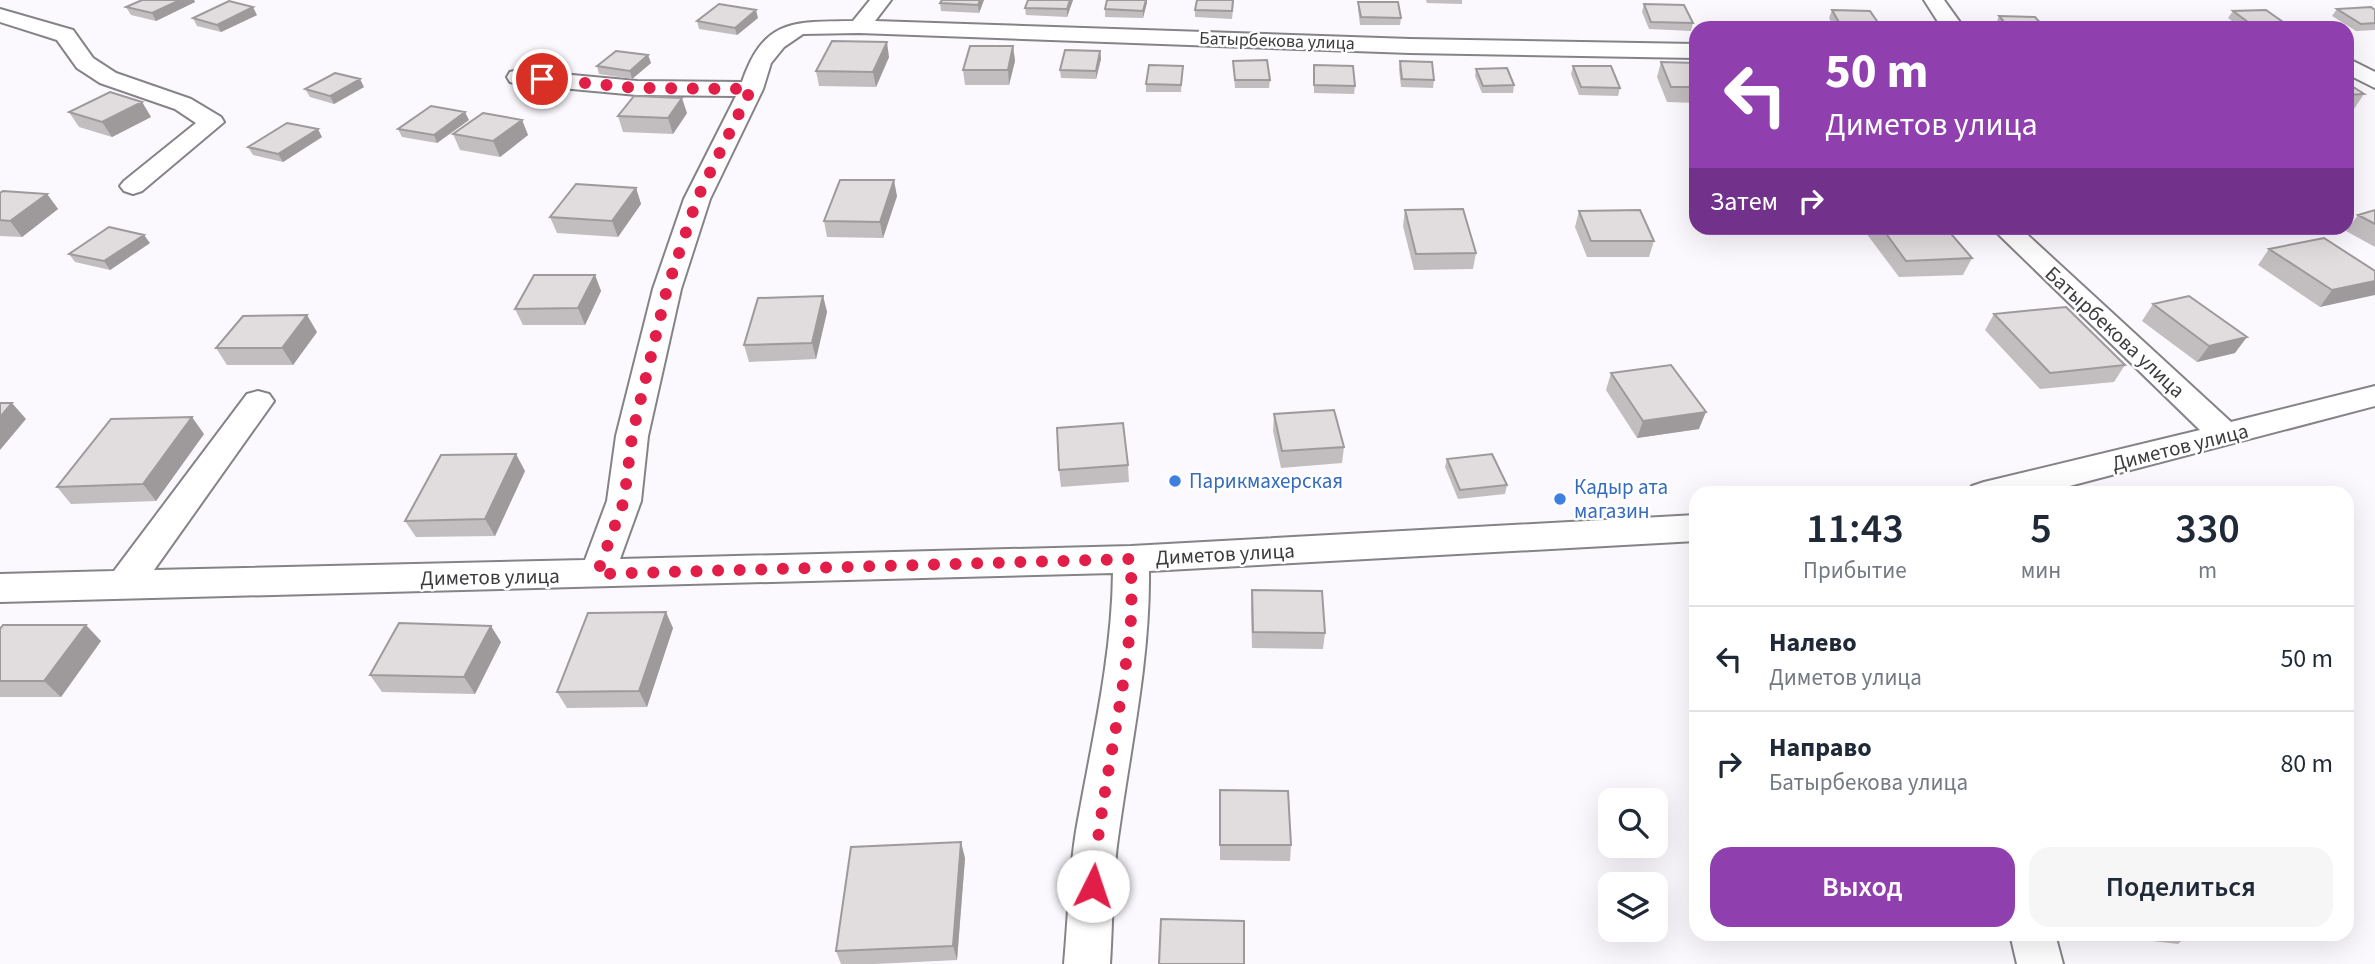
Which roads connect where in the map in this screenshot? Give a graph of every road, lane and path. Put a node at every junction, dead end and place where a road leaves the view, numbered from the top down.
1 (881, 0) edge
2 (1934, 0) edge
3 (0, 15) edge
4 (1948, 21) edge
5 (859, 27) junction
6 (1689, 51) edge
7 (2354, 69) edge
8 (518, 77) dead end
9 (2375, 81) edge
10 (751, 89) junction
11 (134, 186) dead end
12 (2012, 235) edge
13 (2375, 396) edge
14 (258, 401) dead end
15 (2227, 436) junction
16 (2020, 486) edge
17 (1689, 528) edge
18 (1131, 559) junction
19 (597, 574) junction
20 (124, 585) junction
21 (0, 588) edge
22 (2034, 941) edge
23 (1087, 964) edge
24 (2040, 964) edge

1 - 5 street
2 - 4 street
3 - 11 street
5 - 6 street, Батырбекова улица
5 - 10 street, Батырбекова улица
7 - 9 street
8 - 10 street
10 - 19 street, Батырбекова улица
12 - 15 street, Батырбекова улица
13 - 15 street, Диметов улица
14 - 20 street
15 - 16 street, Диметов улица
17 - 18 street, Диметов улица
18 - 19 street, Диметов улица
18 - 23 street
19 - 20 street, Диметов улица
20 - 21 street, Диметов улица
22 - 24 street

